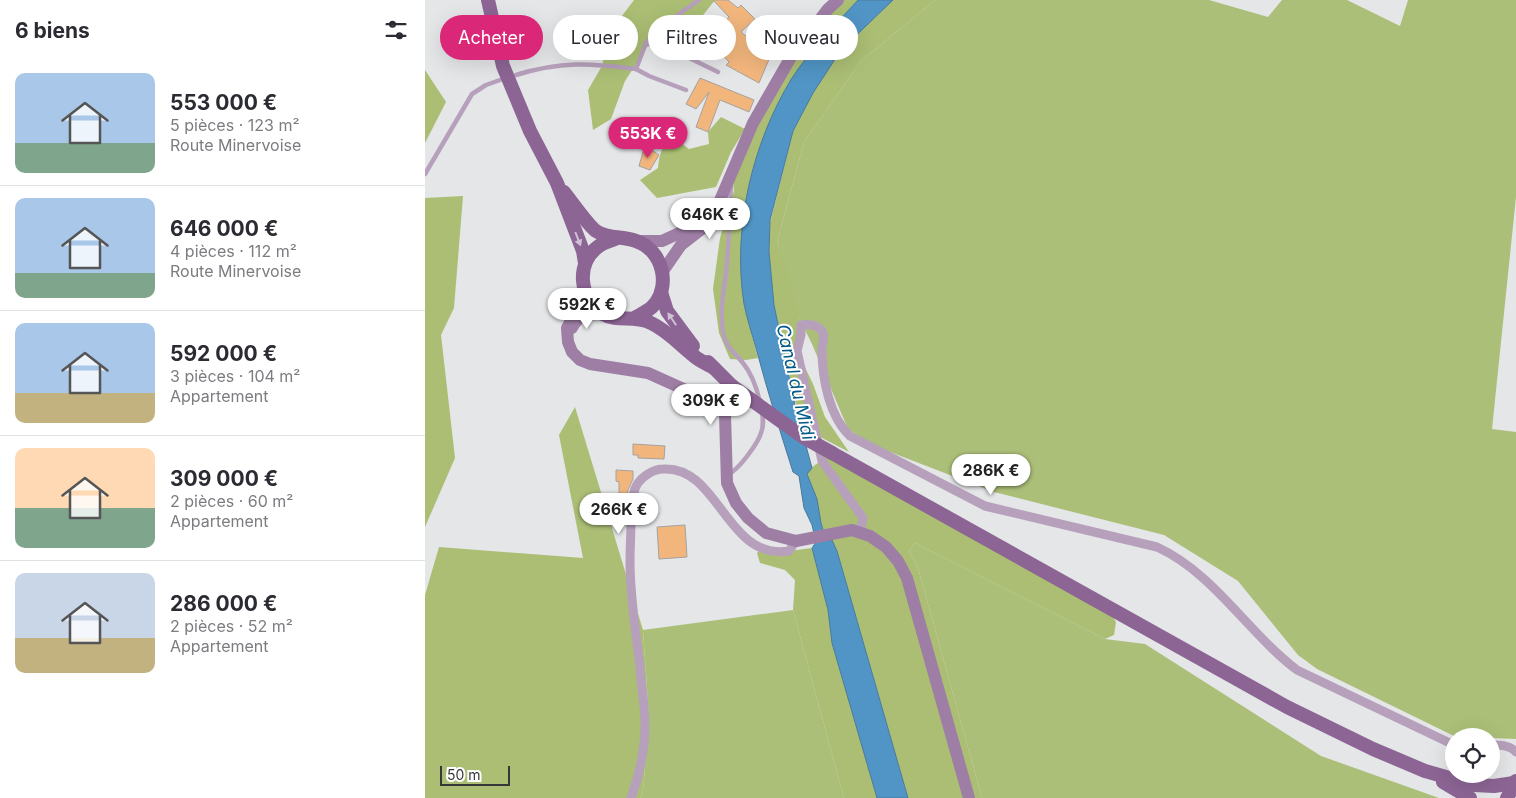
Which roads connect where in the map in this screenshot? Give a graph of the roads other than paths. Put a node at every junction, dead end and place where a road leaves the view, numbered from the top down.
1 (488, 0) edge
2 (699, 0) edge
3 (838, 0) edge
4 (646, 43) junction
5 (636, 69) junction
6 (718, 72) dead end
7 (516, 75) dead end
8 (500, 80) dead end
9 (686, 90) dead end
10 (732, 172) junction
11 (425, 174) edge
12 (557, 183) junction
13 (724, 191) junction
14 (617, 238) junction
15 (638, 241) junction
16 (585, 263) junction
17 (663, 271) junction
18 (583, 288) junction
19 (661, 292) junction
20 (604, 314) junction
21 (636, 317) junction
22 (568, 342) junction
23 (714, 368) junction
24 (727, 474) junction
25 (860, 533) junction
26 (801, 540) junction
27 (1445, 741) edge
28 (1500, 745) edge
29 (1516, 752) edge
30 (1425, 771) junction
31 (1515, 782) edge
32 (631, 798) edge
33 (969, 798) edge
34 (1470, 798) edge
35 (1507, 798) edge

1 - 12 main road
2 - 4 lane
3 - 10 street
4 - 5 lane
4 - 6 lane
5 - 7 lane
5 - 9 lane
8 - 11 lane
10 - 13 street
10 - 24 lane
12 - 14 main road
12 -> 16 main road
13 - 15 street
13 - 17 street
14 - 15 main road
14 - 16 main road
15 - 17 main road
16 - 18 main road
17 - 19 main road
18 - 20 main road
18 - 22 street
19 - 21 main road
23 -> 19 main road
20 - 21 main road
20 - 22 street
21 - 23 main road
22 - 24 street
23 - 30 main road, bridge
24 - 26 street
25 - 26 street
25 - 27 street
25 - 33 street
26 - 32 street
28 - 29 street
30 - 31 main road
30 - 34 main road
31 - 35 main road

